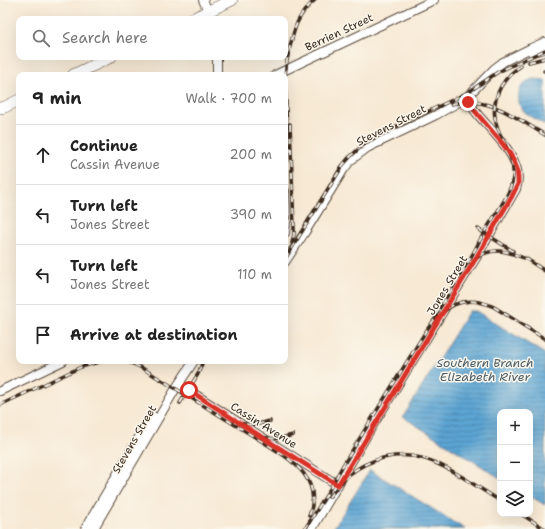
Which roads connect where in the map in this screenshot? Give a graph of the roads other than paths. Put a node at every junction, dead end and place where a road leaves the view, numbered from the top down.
1 (203, 0) edge
2 (232, 0) edge
3 (434, 0) edge
4 (208, 11) junction
5 (198, 16) edge
6 (545, 42) edge
7 (545, 49) edge
8 (519, 54) junction
9 (105, 60) edge
10 (217, 60) edge
11 (79, 72) edge
12 (217, 72) edge
13 (282, 72) edge
14 (466, 98) junction
15 (16, 102) edge
16 (0, 108) edge
17 (288, 258) edge
18 (58, 364) edge
19 (192, 364) edge
20 (179, 384) junction
21 (0, 391) edge
22 (152, 415) dead end
23 (338, 485) junction
24 (85, 529) edge
25 (95, 529) edge
26 (312, 529) edge

1 - 4 street
2 - 4 main road
3 - 13 street, Berrien Street
4 - 5 main road
6 - 8 street, Stevens Street
7 - 8 street, Stevens Street
8 - 14 street, Stevens Street
9 - 11 main road
10 - 12 street
14 - 17 street, Stevens Street
14 - 23 street, Jones Street
15 - 16 main road
18 - 21 street
19 - 20 street, Stevens Street
20 - 23 street, Cassin Avenue
20 - 25 street, Stevens Street
22 - 24 street, Stevens Street
23 - 26 street, Jones Street

